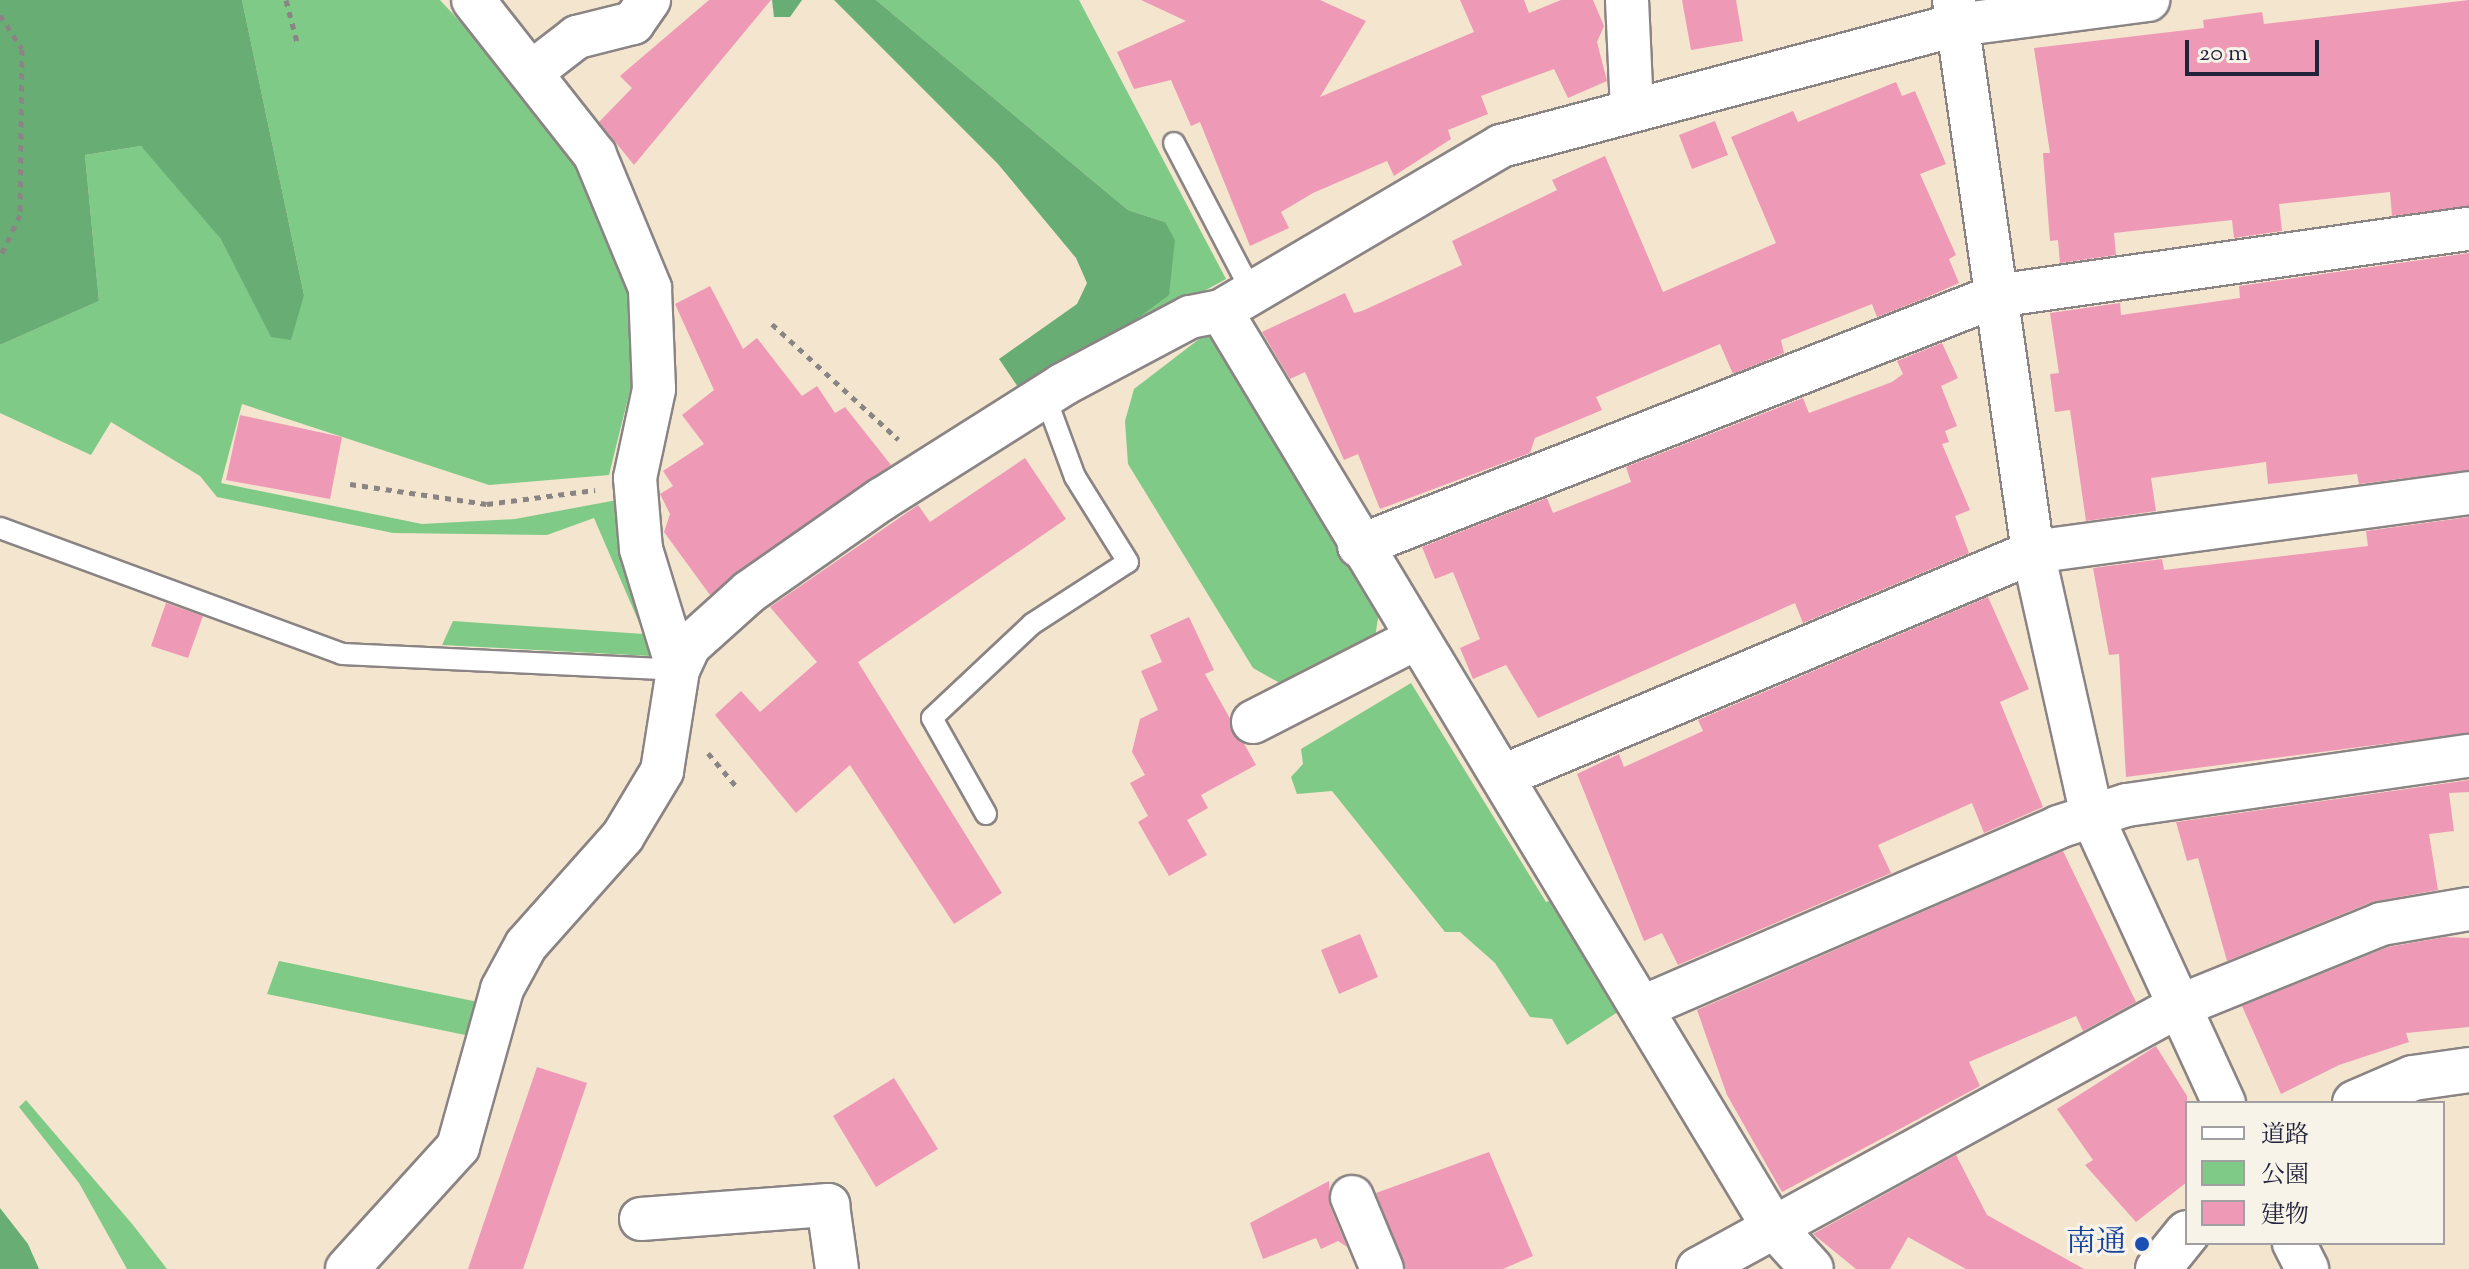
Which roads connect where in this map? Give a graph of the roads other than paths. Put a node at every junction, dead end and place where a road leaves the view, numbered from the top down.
1 (473, 0) edge
2 (649, 0) edge
3 (1627, 0) edge
4 (2148, 0) edge
5 (1956, 13) edge
6 (533, 71) junction
7 (1632, 109) junction
8 (1174, 143) dead end
9 (2469, 229) edge
10 (1996, 296) junction
11 (1237, 301) junction
12 (1045, 396) junction
13 (2469, 493) edge
14 (0, 528) edge
15 (1359, 546) junction
16 (2033, 552) junction
17 (1417, 638) junction
18 (678, 670) junction
19 (1253, 722) dead end
20 (2469, 756) edge
21 (1503, 776) junction
22 (986, 814) dead end
23 (2092, 816) junction
24 (2469, 909) edge
25 (1643, 1007) junction
26 (2177, 1007) junction
27 (2469, 1070) edge
28 (2223, 1101) edge
29 (2360, 1101) edge
30 (1352, 1197) dead end
31 (641, 1219) dead end
32 (1772, 1225) junction
33 (2185, 1235) edge
34 (2295, 1245) edge
35 (347, 1269) edge
36 (837, 1269) edge
37 (1382, 1269) edge
38 (1698, 1269) edge
39 (1812, 1269) edge
40 (2158, 1269) edge
41 (2307, 1269) edge

1 - 6 street
2 - 6 street
3 - 7 street
4 - 5 street
5 - 7 street
5 - 10 street
6 - 18 street
7 - 11 street
8 - 11 lane
9 - 10 street
10 - 15 street
10 - 16 street
11 - 12 street
11 - 15 street
12 - 18 street
12 - 22 lane
13 - 16 street
14 - 18 lane
15 - 17 street
16 - 21 street
16 - 23 street
17 - 19 street
17 - 21 street
18 - 35 street
20 - 23 street
21 - 25 street
23 - 25 street
23 - 26 street
24 - 26 street
25 - 32 street
26 - 28 street
26 - 32 street
27 - 29 street
30 - 37 street
31 - 36 street
32 - 38 street
32 - 39 street
33 - 40 street
34 - 41 street

